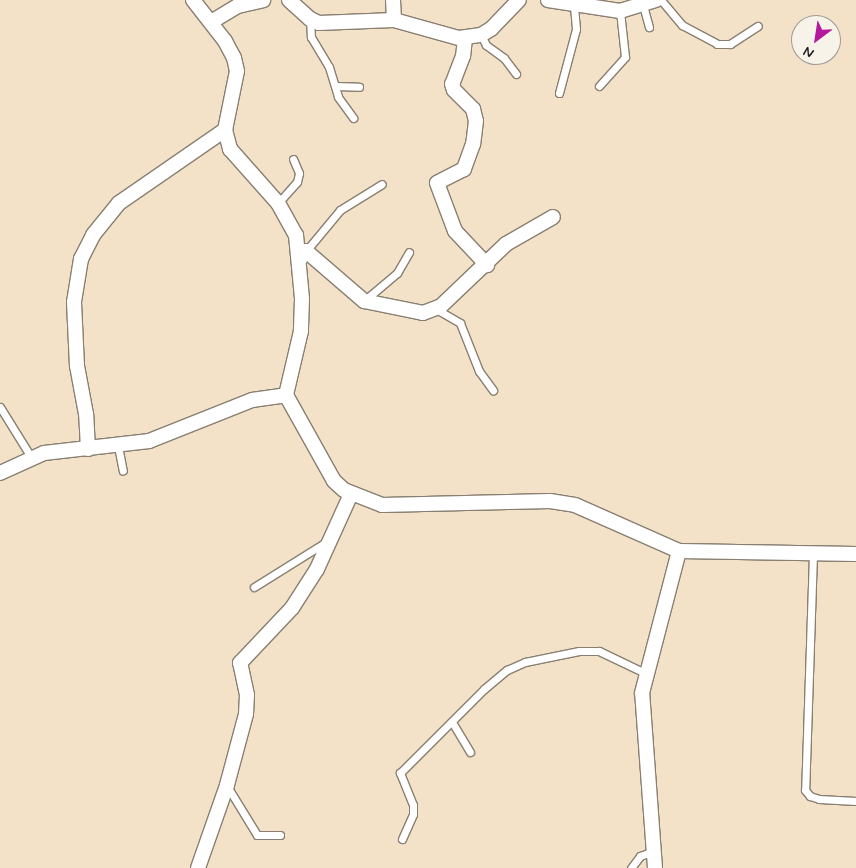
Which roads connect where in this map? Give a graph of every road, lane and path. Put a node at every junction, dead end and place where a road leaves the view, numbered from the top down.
1 (193, 0) edge
2 (263, 0) edge
3 (289, 0) edge
4 (393, 0) edge
5 (548, 0) edge
6 (661, 0) edge
7 (517, 1) edge
8 (650, 2) edge
9 (574, 5) junction
10 (620, 11) junction
11 (310, 19) junction
12 (394, 20) junction
13 (212, 22) junction
14 (758, 26) dead end
15 (649, 28) dead end
16 (481, 34) junction
17 (465, 38) junction
18 (516, 74) dead end
19 (336, 86) junction
20 (599, 86) dead end
21 (359, 87) dead end
22 (559, 93) dead end
23 (353, 118) dead end
24 (225, 130) junction
25 (293, 159) dead end
26 (382, 184) dead end
27 (278, 203) junction
28 (553, 217) dead end
29 (408, 252) dead end
30 (303, 255) junction
31 (487, 265) junction
32 (364, 301) junction
33 (436, 309) junction
34 (493, 390) dead end
35 (286, 395) junction
36 (0, 407) edge
37 (118, 446) junction
38 (88, 449) junction
39 (31, 457) junction
40 (123, 471) dead end
41 (0, 473) edge
42 (351, 494) junction
43 (331, 539) junction
44 (679, 551) junction
45 (813, 554) junction
46 (856, 554) edge
47 (254, 587) dead end
48 (647, 674) junction
49 (452, 722) junction
50 (470, 752) dead end
51 (227, 785) junction
52 (856, 801) edge
53 (280, 835) dead end
54 (402, 839) dead end
55 (654, 850) junction
56 (198, 868) edge
57 (631, 868) edge
58 (655, 868) edge

1 - 13 street
2 - 13 street
3 - 11 street
4 - 12 street
5 - 9 street
6 - 14 lane
7 - 16 street
8 - 10 street
8 - 15 lane
9 - 10 street
9 - 22 lane
10 - 20 lane
11 - 12 street
11 - 19 lane
12 - 17 street
13 - 24 street
16 - 17 street
16 - 18 lane
17 - 31 street
19 - 21 lane
19 - 23 lane
24 - 27 street
24 - 38 street
25 - 27 lane
26 - 30 lane
27 - 30 street
28 - 31 street
29 - 32 lane
30 - 32 street
30 - 35 street
31 - 33 street
32 - 33 street
33 - 34 lane
35 - 37 street
35 - 42 street
36 - 39 lane
37 - 38 street
37 - 40 lane
38 - 39 street
39 - 41 street
42 - 43 street
42 - 44 street
43 - 47 lane
43 - 51 street
44 - 45 street
44 - 48 street
45 - 46 street
45 - 52 lane
48 - 49 lane
48 - 55 street
49 - 50 lane
49 - 54 lane
51 - 53 lane
51 - 56 street
55 - 57 lane
55 - 58 street

